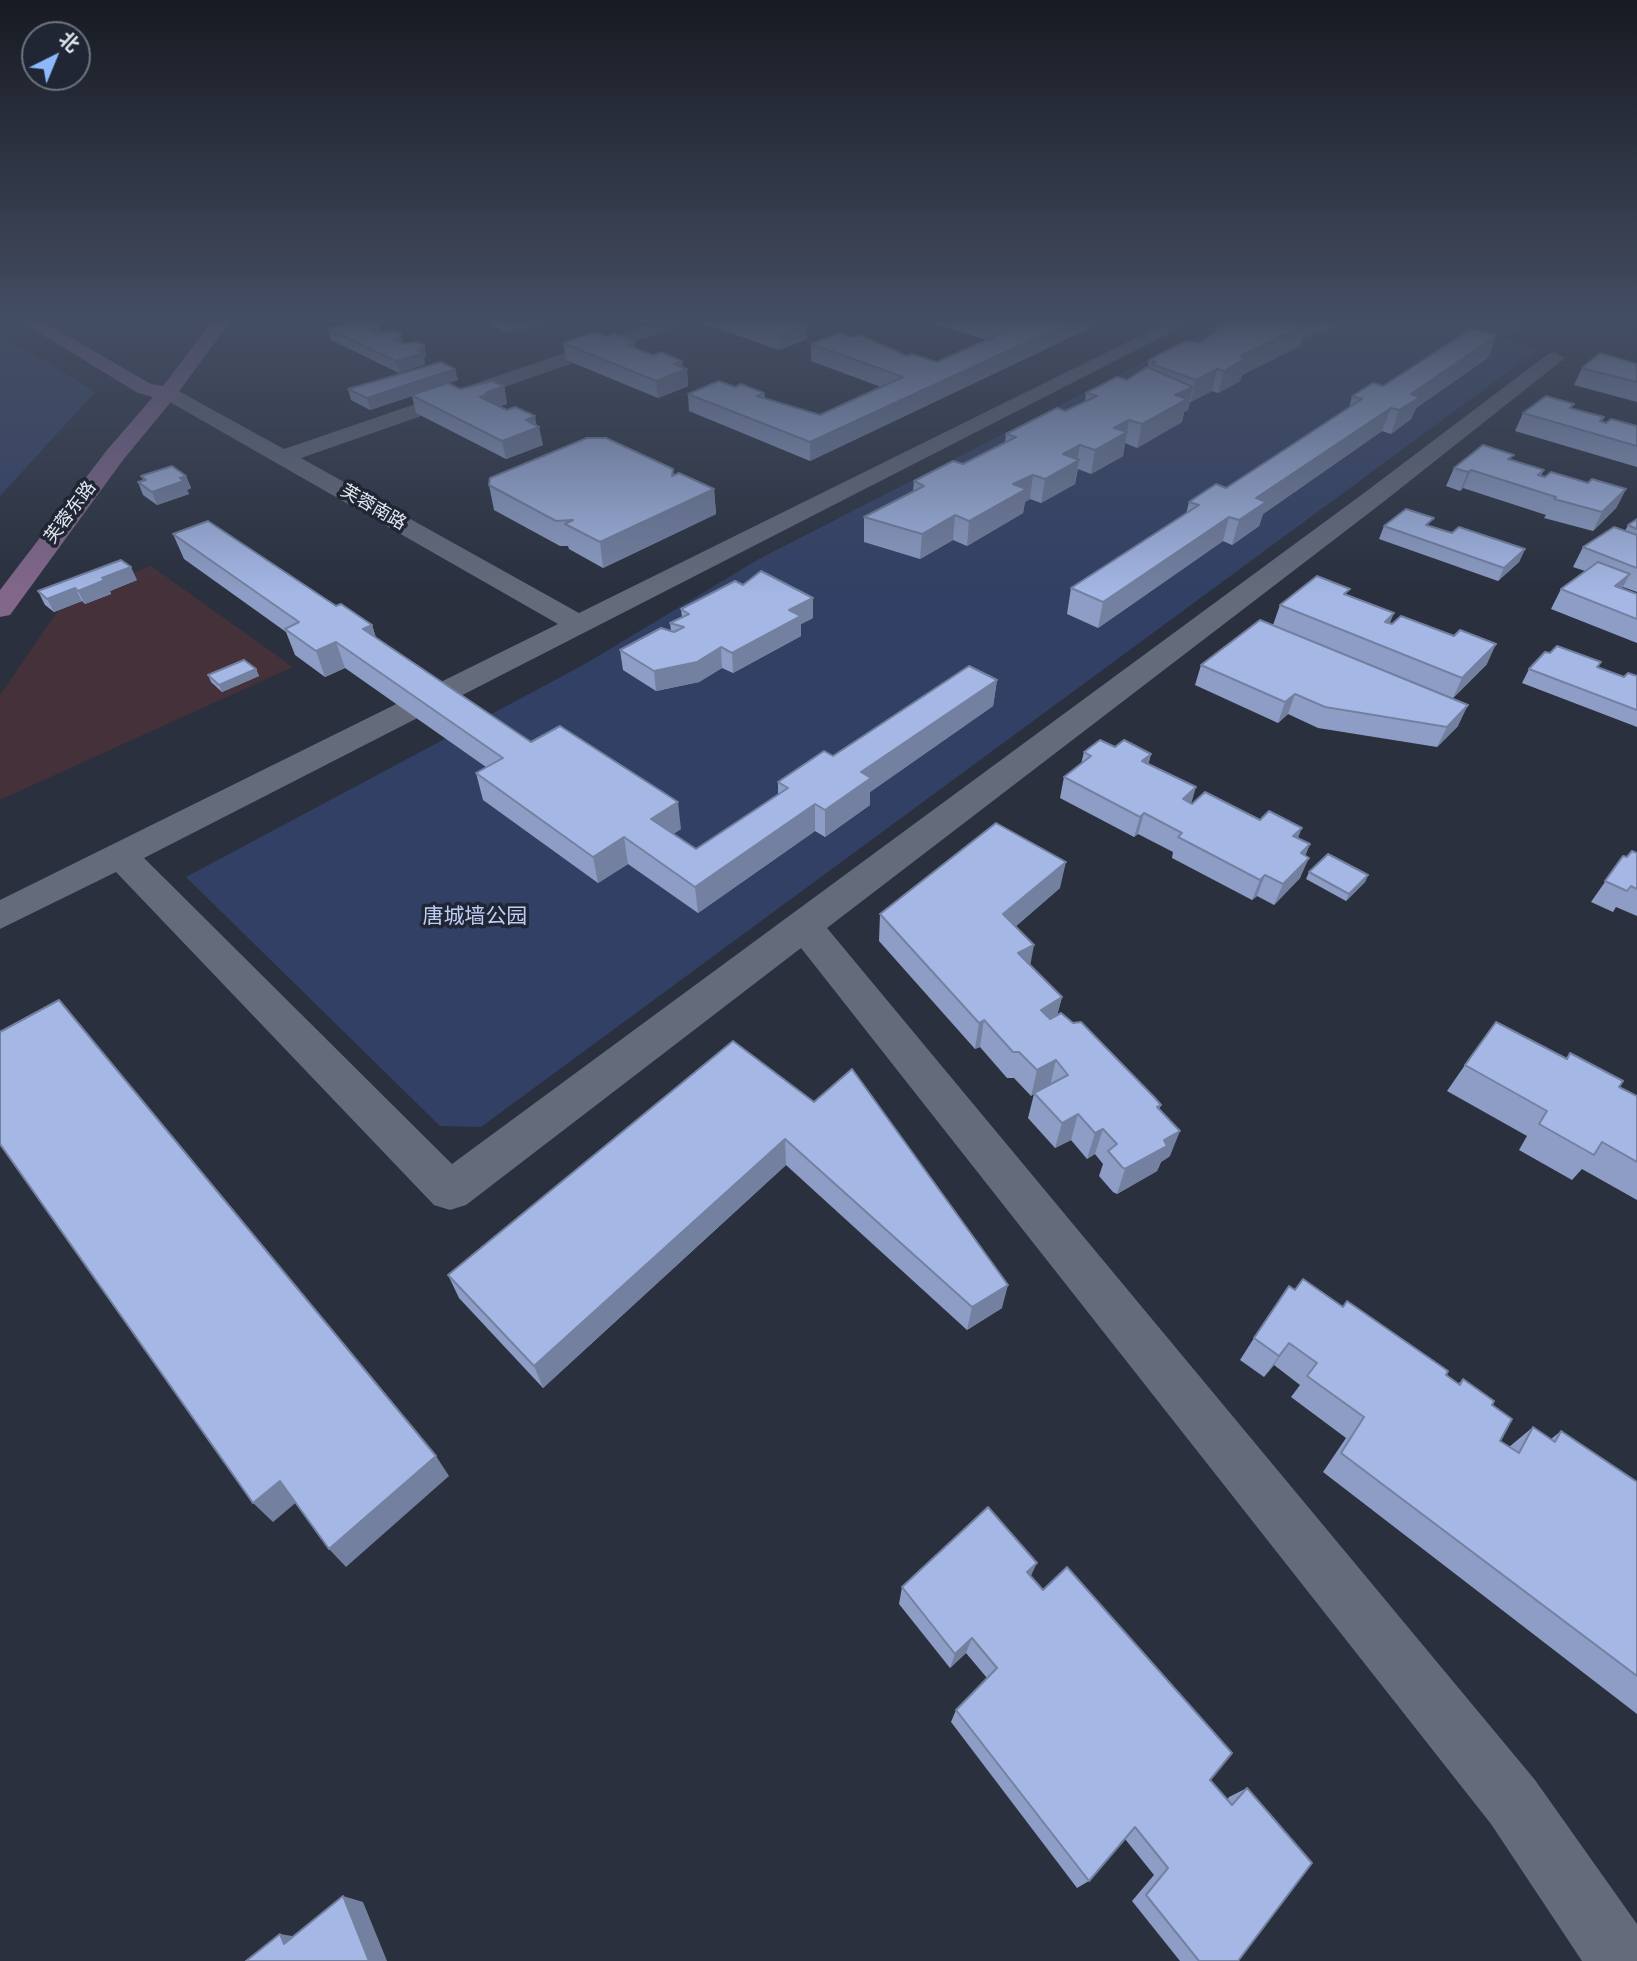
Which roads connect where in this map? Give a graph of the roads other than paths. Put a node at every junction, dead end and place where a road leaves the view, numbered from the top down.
1 (132, 412) edge
2 (141, 412) edge
3 (200, 412) edge
4 (414, 412) edge
5 (1003, 412) edge
6 (1485, 412) edge
7 (283, 457) junction
8 (67, 482) dead end
9 (0, 609) edge
10 (578, 624) junction
11 (122, 857) junction
12 (0, 916) edge
13 (803, 924) junction
14 (1622, 1961) edge

1 - 8 main road, 芙蓉东路
2 - 9 main road, 芙蓉东路
3 - 7 street, 芙蓉南路
4 - 7 street
5 - 10 street
6 - 13 street
7 - 10 street, 芙蓉南路
10 - 11 street
11 - 12 street
11 - 13 street
13 - 14 street

